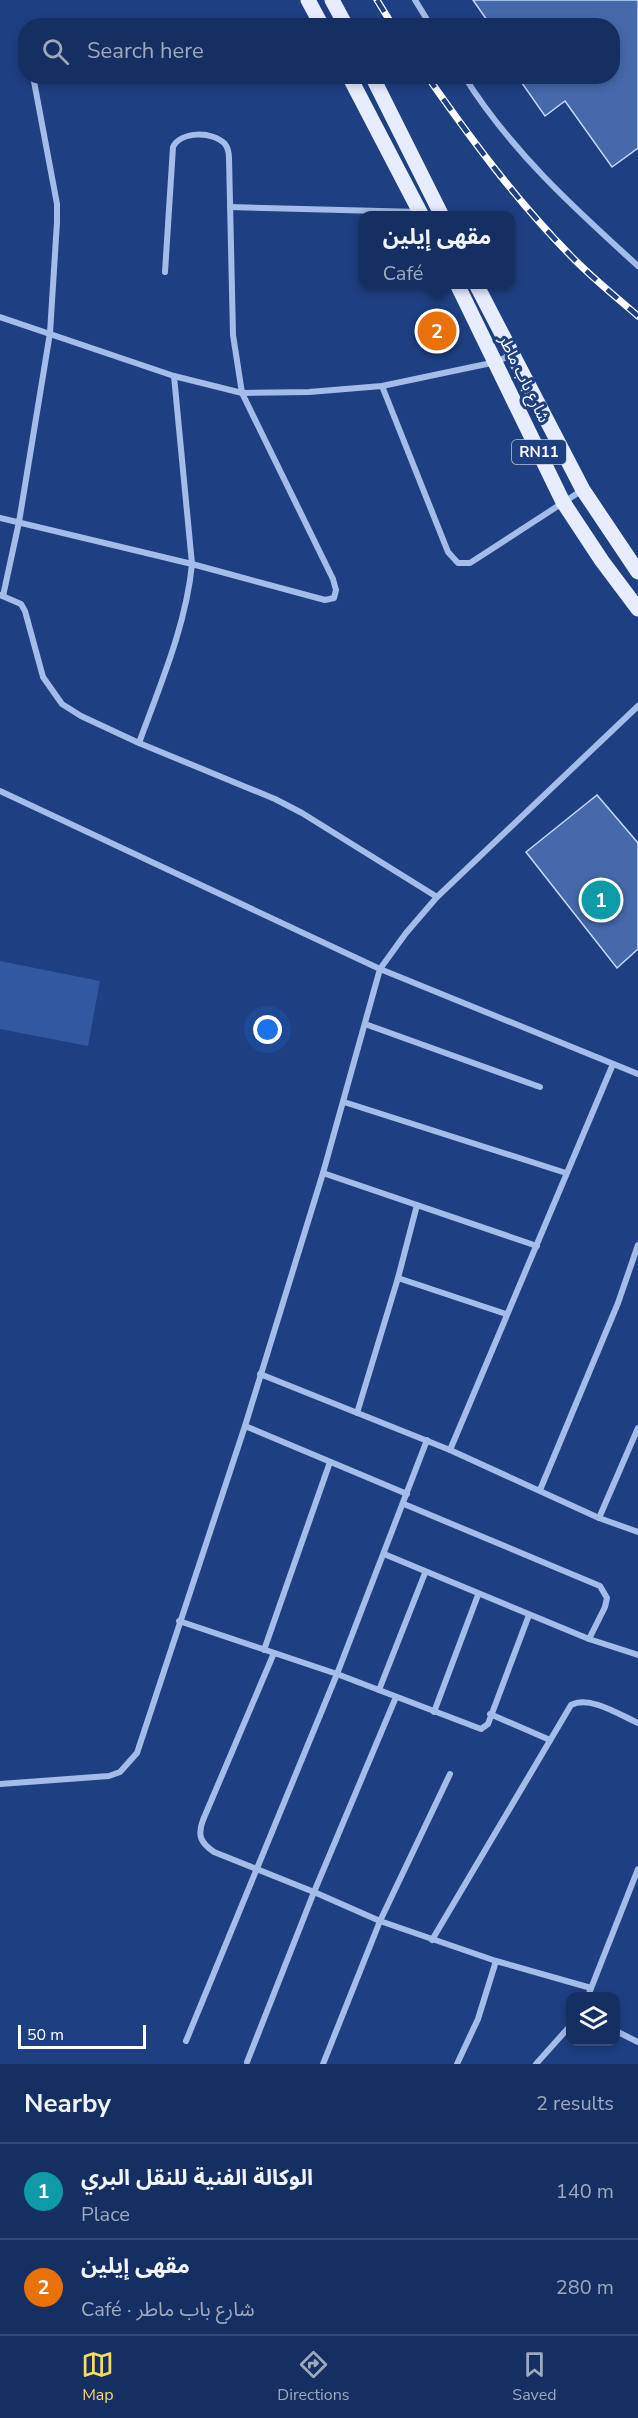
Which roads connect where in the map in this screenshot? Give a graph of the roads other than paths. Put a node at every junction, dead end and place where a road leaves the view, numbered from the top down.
1 (308, 0) edge
2 (332, 0) edge
3 (416, 0) edge
4 (318, 18) edge
5 (342, 18) edge
6 (427, 18) edge
7 (34, 84) edge
8 (354, 84) edge
9 (376, 84) edge
10 (469, 84) edge
11 (230, 207) junction
12 (419, 211) edge
13 (440, 211) edge
14 (359, 212) edge
15 (638, 266) edge
16 (165, 272) dead end
17 (459, 289) edge
18 (478, 289) edge
19 (0, 316) edge
20 (50, 333) junction
21 (512, 354) junction
22 (496, 362) junction
23 (174, 376) junction
24 (382, 386) junction
25 (242, 393) junction
26 (583, 490) junction
27 (563, 502) junction
28 (0, 518) edge
29 (19, 522) junction
30 (192, 564) junction
31 (638, 572) edge
32 (2, 596) edge
33 (638, 609) edge
34 (638, 706) edge
35 (139, 743) junction
36 (0, 791) edge
37 (437, 897) junction
38 (380, 969) junction
39 (365, 1024) junction
40 (613, 1064) junction
41 (638, 1074) edge
42 (540, 1087) dead end
43 (344, 1102) junction
44 (323, 1173) junction
45 (566, 1173) junction
46 (417, 1205) junction
47 (638, 1245) edge
48 (537, 1246) junction
49 (398, 1278) junction
50 (506, 1314) junction
51 (260, 1374) junction
52 (357, 1413) junction
53 (245, 1426) junction
54 (638, 1428) edge
55 (427, 1440) junction
56 (450, 1450) junction
57 (330, 1462) junction
58 (540, 1490) junction
59 (407, 1494) junction
60 (404, 1504) junction
61 (599, 1518) junction
62 (638, 1532) edge
63 (384, 1554) junction
64 (425, 1573) junction
65 (478, 1595) junction
66 (529, 1615) junction
67 (179, 1620) junction
68 (589, 1640) junction
69 (264, 1650) junction
70 (274, 1653) junction
71 (638, 1655) edge
72 (337, 1674) junction
73 (379, 1690) junction
74 (396, 1697) junction
75 (434, 1712) junction
76 (490, 1714) junction
77 (638, 1723) edge
78 (550, 1740) junction
79 (450, 1774) dead end
80 (0, 1784) edge
81 (257, 1869) junction
82 (638, 1869) edge
83 (314, 1892) junction
84 (380, 1921) junction
85 (432, 1940) junction
86 (496, 1962) junction
87 (591, 1988) junction
88 (590, 1992) edge
89 (566, 2030) edge
90 (620, 2033) edge
91 (186, 2041) dead end
92 (638, 2042) edge
93 (247, 2062) dead end
94 (323, 2064) edge
95 (457, 2064) edge
96 (536, 2064) edge

1 - 4 main road
2 - 5 main road
3 - 6 street
7 - 20 street
8 - 12 main road
9 - 13 main road
10 - 15 street
11 - 14 street
11 - 16 street
11 - 25 street
17 - 22 main road, شارع باب ماطر / RN11
18 - 21 main road, شارع باب ماطر / RN11
19 - 20 street
20 - 23 street
20 - 29 street
21 - 22 street
21 - 26 main road, شارع باب ماطر / RN11
22 - 24 street
22 - 27 main road, شارع باب ماطر / RN11
23 - 25 street
23 - 30 street
24 - 25 street
24 - 27 street
25 - 30 street
26 - 27 street
26 - 31 main road, شارع باب ماطر / RN11
27 - 33 main road, شارع باب ماطر / RN11
28 - 29 street
29 - 30 street
29 - 32 street
30 - 35 street
32 - 35 street
34 - 37 street
35 - 37 street
36 - 38 street
37 - 38 street
38 - 39 street
38 - 40 street
39 - 42 street
39 - 43 street
40 - 41 street
40 - 45 street
43 - 44 street
43 - 45 street
44 - 46 street
44 - 51 street
45 - 48 street
46 - 48 street
46 - 49 street
47 - 58 street
48 - 50 street
49 - 50 street
49 - 52 street
50 - 56 street
51 - 52 street
51 - 53 street
52 - 55 street
53 - 57 street
53 - 67 street
54 - 61 street
55 - 56 street
55 - 59 street
56 - 58 street
57 - 59 street
57 - 69 street
58 - 61 street
59 - 60 street
60 - 63 street
60 - 68 street
61 - 62 street
63 - 64 street
63 - 72 street
64 - 65 street
64 - 73 street
65 - 66 street
65 - 75 street
66 - 68 street
66 - 76 street
67 - 69 street
67 - 80 street
68 - 71 street
69 - 70 street
70 - 72 street
70 - 81 street
72 - 73 street
72 - 81 street
73 - 74 street
74 - 75 street
74 - 83 street
75 - 76 street
76 - 78 street
77 - 78 street
78 - 85 street
79 - 84 street
81 - 83 street
81 - 91 street
82 - 87 street
83 - 84 street
83 - 93 street
84 - 85 street
84 - 94 street
85 - 86 street
86 - 87 street
86 - 95 street
87 - 88 street
89 - 96 street
90 - 92 street

